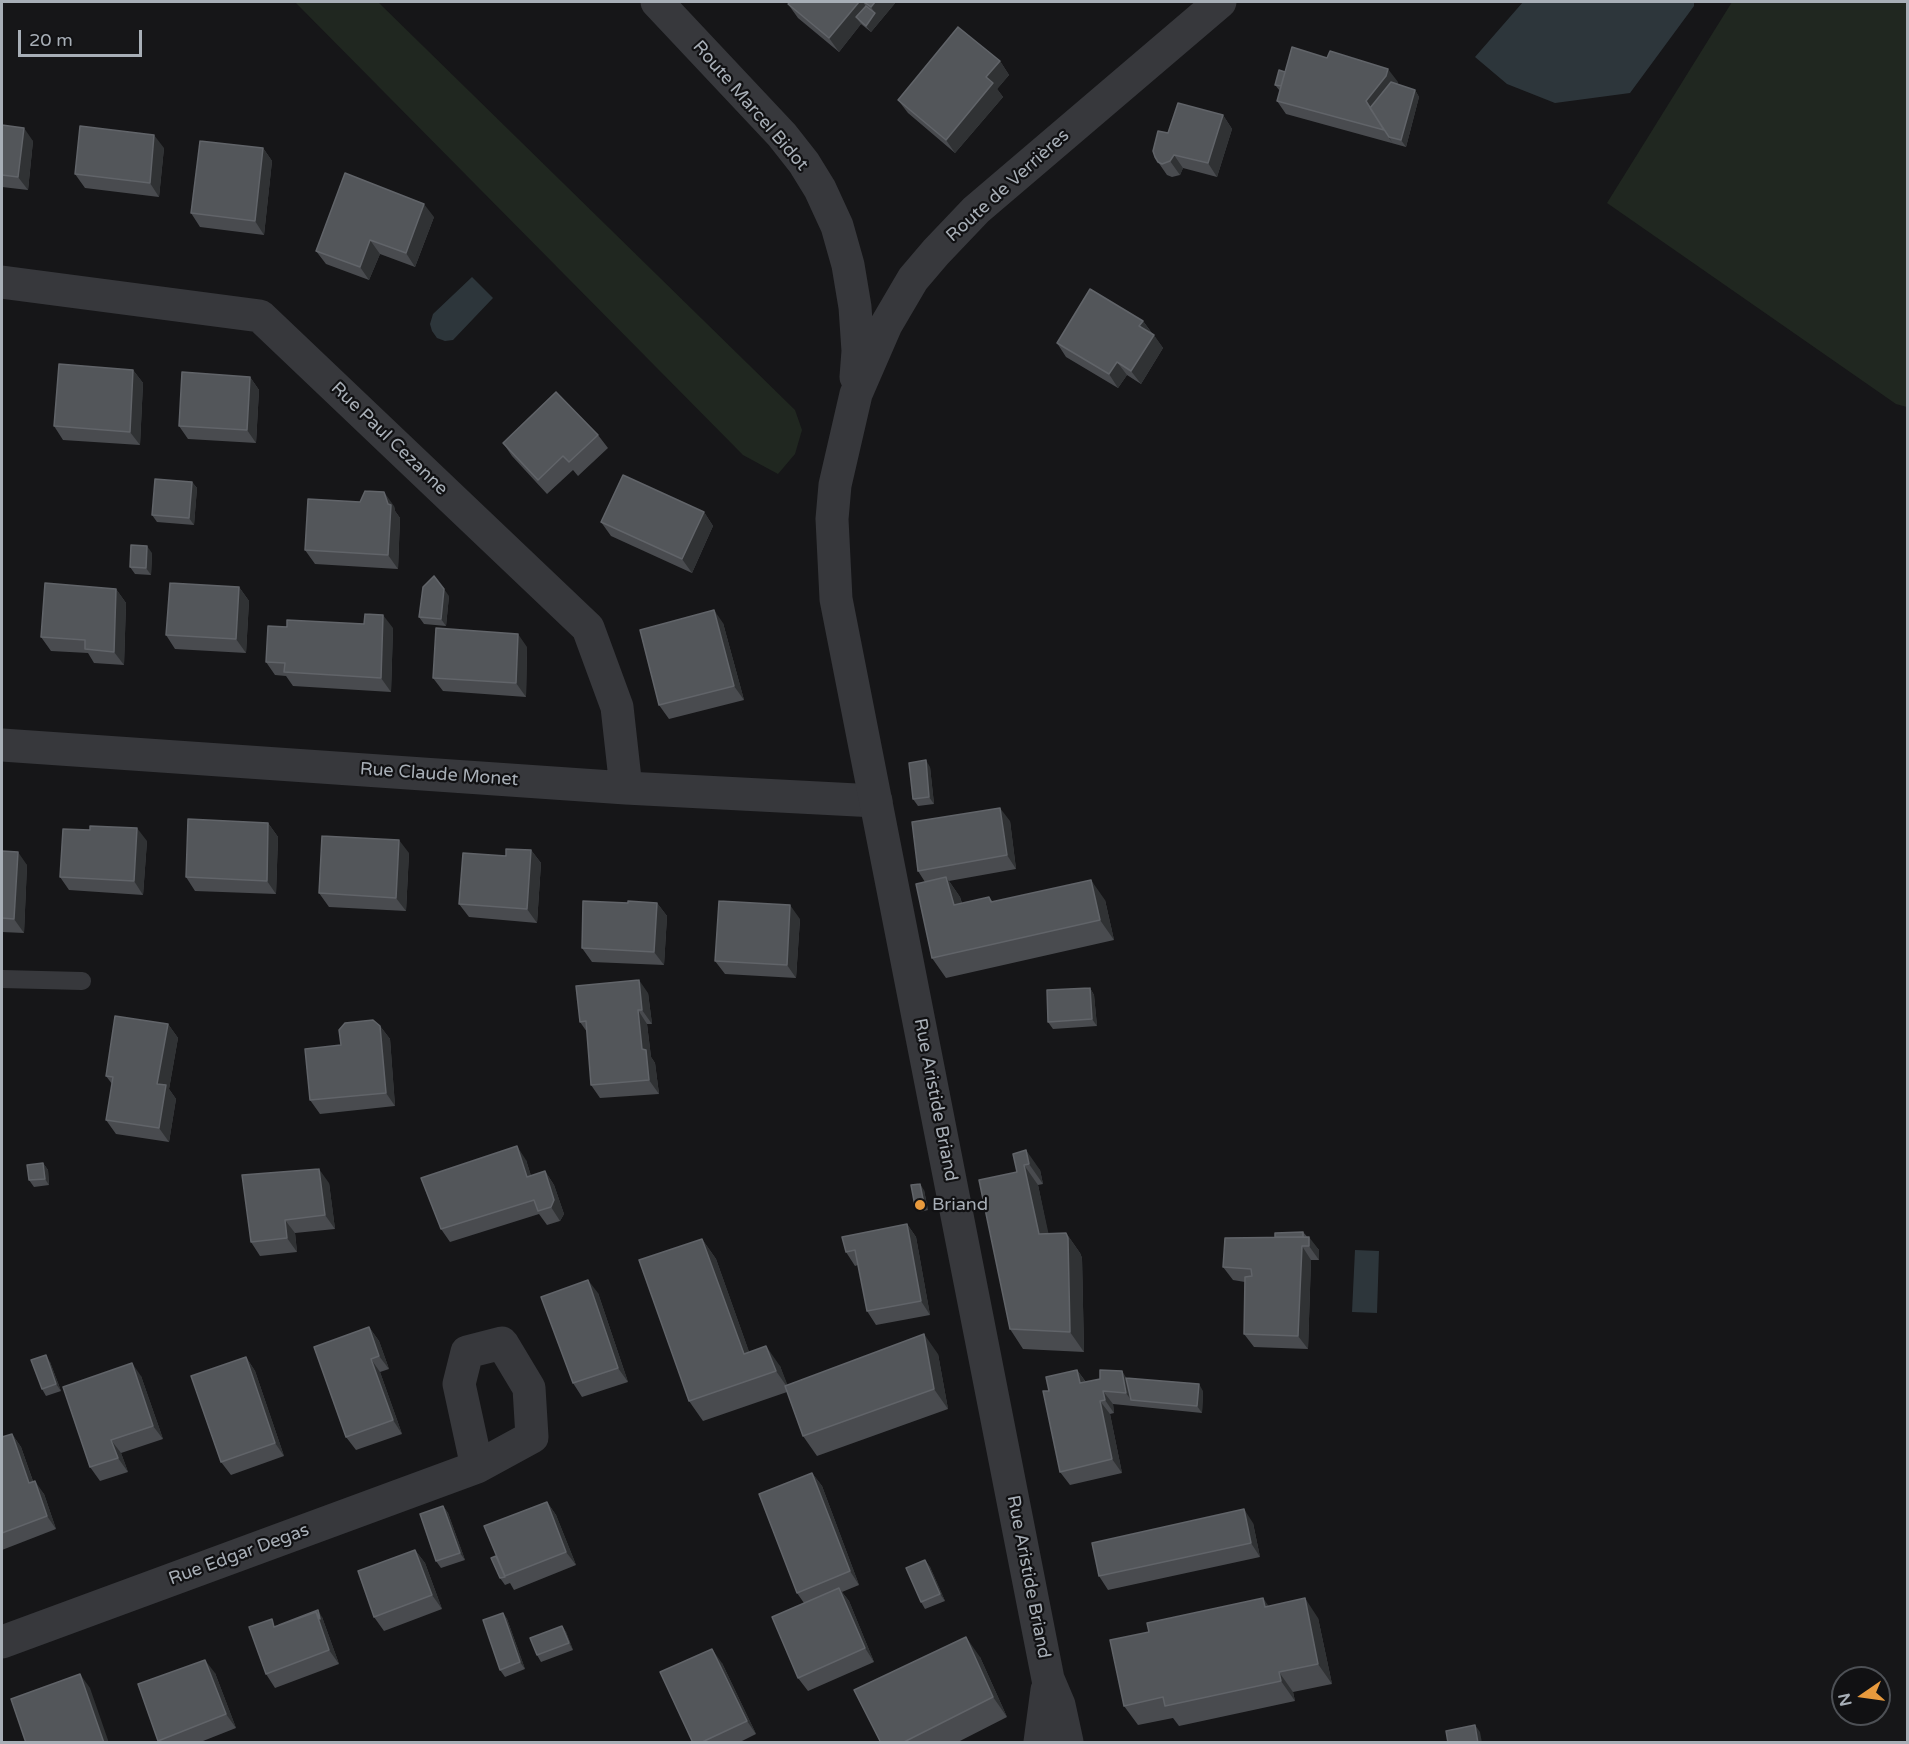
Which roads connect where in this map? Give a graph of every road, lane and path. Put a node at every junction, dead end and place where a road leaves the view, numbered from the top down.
1 (657, 2) edge
2 (1220, 2) edge
3 (2, 282) edge
4 (856, 394) junction
5 (832, 519) joint
6 (2, 745) edge
7 (626, 788) junction
8 (876, 801) junction
9 (2, 979) edge
10 (82, 981) dead end
11 (477, 1467) dead end
12 (2, 1642) edge
13 (1048, 1679) junction
14 (1040, 1743) edge
15 (1067, 1743) edge

1 - 4 street, Route Marcel Bidot
2 - 4 street, Route de Verrières
3 - 7 street, Rue Paul Cezanne
4 - 5 street, Route de Verrières
5 - 8 street, Rue Aristide Briand
6 - 7 street, Rue Claude Monet
7 - 8 street, Rue Claude Monet
8 - 13 street, Rue Aristide Briand
9 - 10 lane
11 - 12 street, Rue Edgar Degas
13 - 14 street, Rue Aristide Briand
13 - 15 street, Rue Aristide Briand

